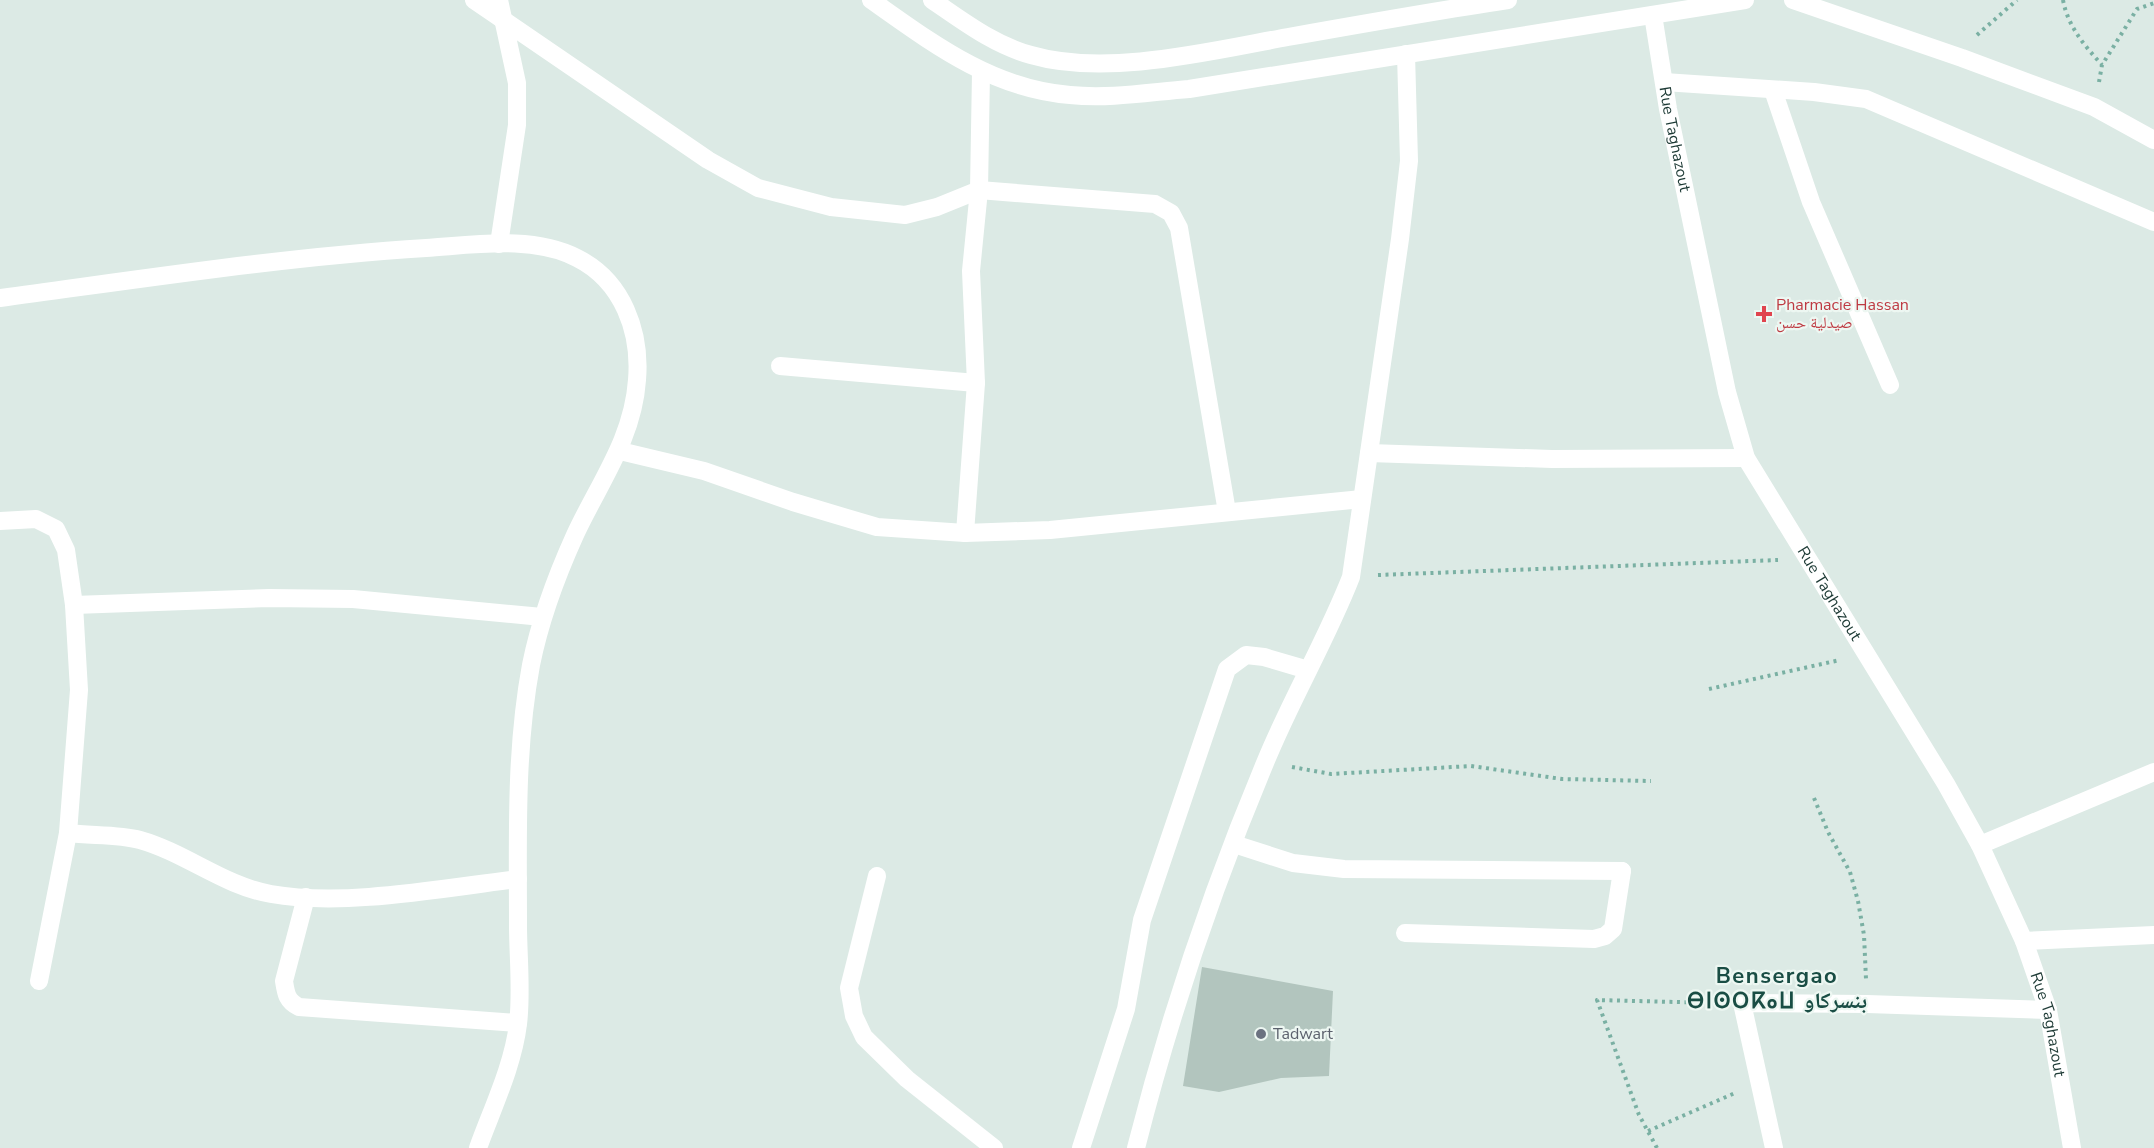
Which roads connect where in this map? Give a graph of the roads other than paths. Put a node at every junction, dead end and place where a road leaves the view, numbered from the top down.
1 (474, 0) edge
2 (499, 0) edge
3 (871, 0) edge
4 (932, 0) edge
5 (1508, 0) edge
6 (1745, 0) edge
7 (1793, 0) edge
8 (1653, 15) junction
9 (505, 21) junction
10 (1406, 54) junction
11 (981, 72) junction
12 (1664, 82) junction
13 (1773, 90) junction
14 (2154, 140) edge
15 (979, 190) junction
16 (2154, 222) edge
17 (499, 244) junction
18 (0, 298) edge
19 (780, 366) dead end
20 (976, 383) junction
21 (1890, 385) dead end
22 (620, 452) junction
23 (1369, 453) junction
24 (1746, 458) junction
25 (1362, 499) junction
26 (1227, 512) junction
27 (0, 521) edge
28 (965, 533) junction
29 (74, 605) junction
30 (542, 617) junction
31 (1308, 670) junction
32 (2154, 772) edge
33 (68, 832) junction
34 (1234, 844) junction
35 (1980, 845) junction
36 (877, 876) dead end
37 (518, 879) junction
38 (306, 897) junction
39 (1405, 933) dead end
40 (2154, 934) edge
41 (2024, 941) junction
42 (39, 981) dead end
43 (2048, 1010) junction
44 (518, 1023) junction
45 (478, 1148) edge
46 (994, 1148) edge
47 (1081, 1148) edge
48 (1136, 1148) edge
49 (1774, 1148) edge
50 (2072, 1148) edge

1 - 9 street
2 - 9 street
3 - 11 street
4 - 5 street
6 - 8 street
7 - 14 street
8 - 10 street
8 - 12 street, Rue Taghazout
9 - 15 street
9 - 17 street
10 - 11 street
10 - 23 street
11 - 15 street
12 - 13 street
12 - 24 street, Rue Taghazout
13 - 16 street
13 - 21 street
15 - 20 street
15 - 26 street
17 - 18 street
17 - 22 street
19 - 20 street
20 - 28 street
22 - 28 street
22 - 30 street
23 - 24 street
23 - 25 street
24 - 35 street, Rue Taghazout
25 - 26 street
25 - 31 street
26 - 28 street
27 - 29 street
29 - 30 street
29 - 33 street
30 - 37 street
31 - 34 street
31 - 47 street
32 - 35 street
33 - 38 street
33 - 42 street
34 - 39 street
34 - 48 street
35 - 41 street, Rue Taghazout
36 - 46 street
37 - 38 street
37 - 44 street
38 - 44 street
40 - 41 street
41 - 43 street, Rue Taghazout
43 - 49 street
43 - 50 street, Rue Taghazout
44 - 45 street

